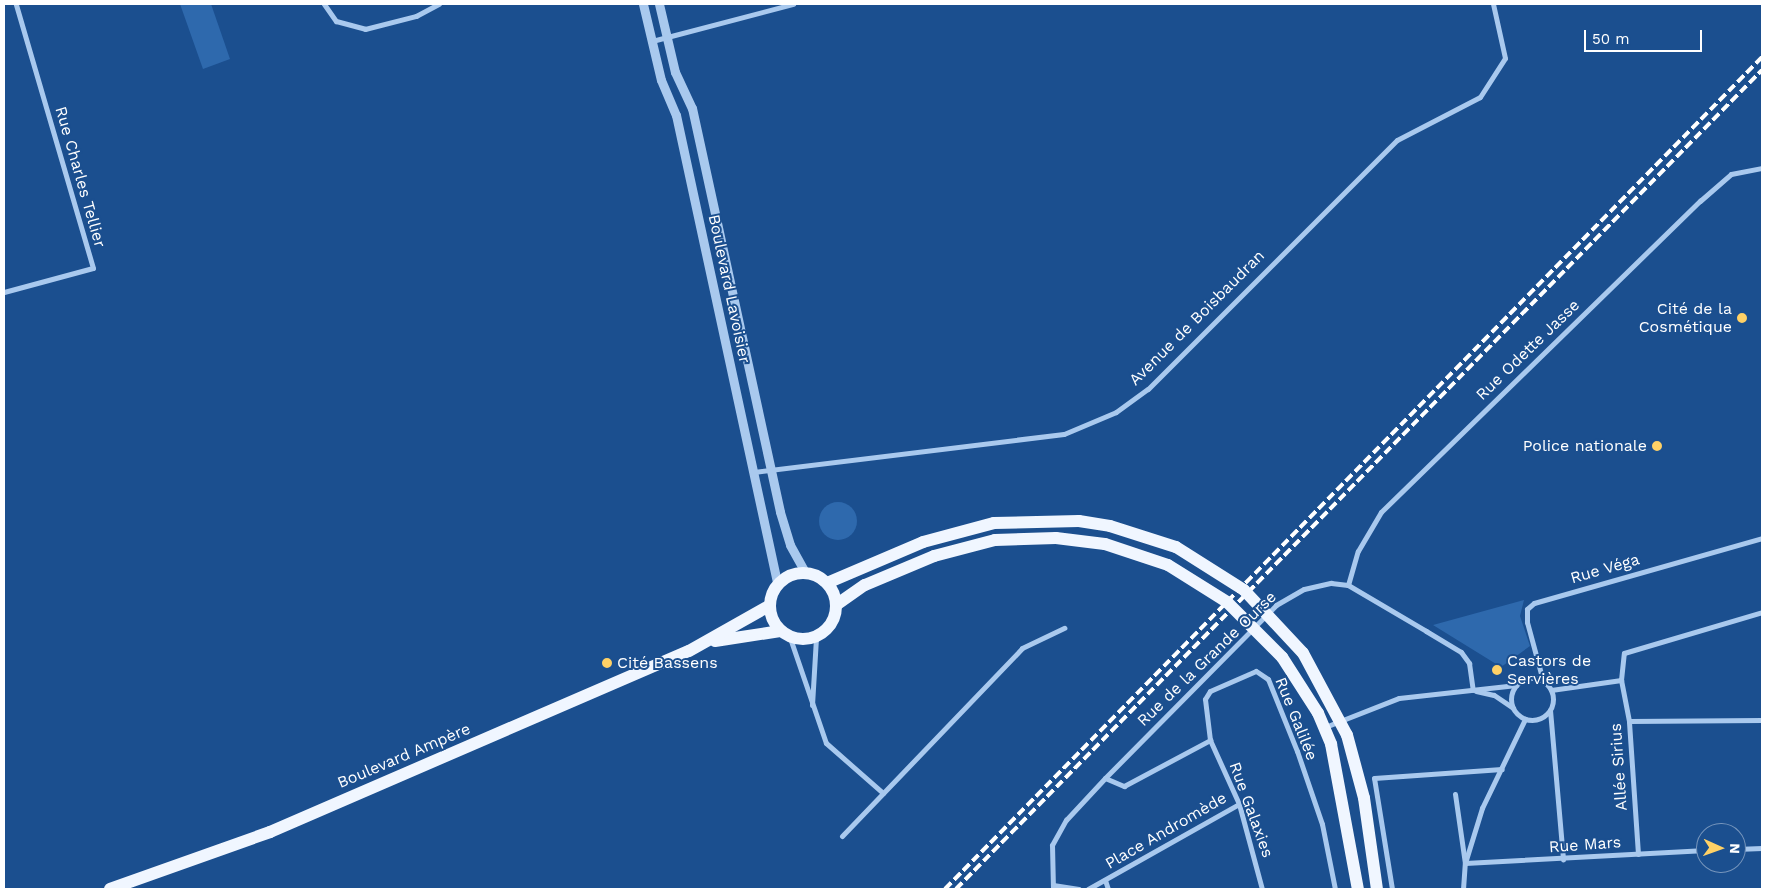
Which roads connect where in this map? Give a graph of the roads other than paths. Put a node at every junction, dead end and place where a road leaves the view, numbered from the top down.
1 (16, 4) edge
2 (324, 4) edge
3 (440, 4) edge
4 (643, 4) edge
5 (660, 4) edge
6 (793, 4) edge
7 (1493, 4) edge
8 (667, 36) junction
9 (652, 41) junction
10 (1762, 168) edge
11 (4, 292) edge
12 (773, 468) junction
13 (754, 472) junction
14 (1762, 538) edge
15 (805, 572) junction
16 (827, 583) junction
17 (777, 584) junction
18 (1348, 585) junction
19 (836, 605) junction
20 (769, 606) junction
21 (1762, 612) edge
22 (1064, 628) dead end
23 (785, 635) junction
24 (816, 637) junction
25 (708, 642) junction
26 (1621, 680) junction
27 (1543, 681) junction
28 (1516, 685) junction
29 (1473, 690) junction
30 (1551, 690) junction
31 (812, 708) junction
32 (1513, 709) junction
33 (1550, 710) junction
34 (1525, 719) junction
35 (1342, 720) junction
36 (1762, 720) edge
37 (1629, 721) junction
38 (1325, 728) junction
39 (1210, 740) junction
40 (1502, 769) junction
41 (1105, 778) junction
42 (883, 793) junction
43 (1455, 794) dead end
44 (1239, 804) junction
45 (842, 836) dead end
46 (1762, 848) edge
47 (1746, 849) edge
48 (1696, 851) edge
49 (1638, 854) junction
50 (1563, 859) junction
51 (1465, 863) junction
52 (1105, 880) junction
53 (1053, 887) edge
54 (110, 889) edge
55 (1079, 889) edge
56 (1088, 889) edge
57 (1108, 889) edge
58 (1261, 889) edge
59 (1335, 889) edge
60 (1358, 889) edge
61 (1377, 889) edge
62 (1392, 889) edge
63 (1464, 889) edge

1 - 11 street, Rue Charles Tellier
2 - 3 street
4 - 9 street, Boulevard Lavoisier
5 - 8 street, Boulevard Lavoisier
6 - 8 street
7 - 12 street, Avenue de Boisbaudran
8 - 9 street
8 - 12 street, Boulevard Lavoisier
9 - 13 street, Boulevard Lavoisier
10 - 18 street, Rue Odette Jasse
12 - 13 street, Avenue de Boisbaudran
12 - 15 street, Boulevard Lavoisier
13 - 17 street, Boulevard Lavoisier
14 - 27 street, Rue Véga
15 - 16 main road
15 - 17 main road
16 - 19 main road
16 - 35 main road, bridge
17 - 20 main road
18 - 29 street
18 - 41 street, Rue de la Grande Ourse
19 - 24 main road
19 - 38 main road, bridge
20 - 23 main road
20 - 25 main road, Boulevard Ampère
21 - 26 street, Allée Sirius
22 - 42 street
23 - 24 main road
23 - 25 main road, Boulevard Ampère
23 - 31 street
24 - 31 street
25 - 54 main road, Boulevard Ampère
26 - 30 street
26 - 37 street, Allée Sirius
27 - 28 street
27 - 30 street
28 - 29 street
28 - 32 street
29 - 32 street
29 - 35 street
30 - 33 street
31 - 42 street
32 - 34 street
33 - 34 street
33 - 50 street
34 - 40 street
35 - 38 street
35 - 61 main road
36 - 37 street
37 - 49 street, Allée Sirius
38 - 60 main road
39 - 41 street
39 - 44 street, Rue Galaxies
39 - 59 street, Rue Galilée
40 - 51 street
40 - 62 street
41 - 53 street
42 - 45 street
43 - 51 street
44 - 52 street, Place Andromède
44 - 58 street, Rue Galaxies
46 - 47 street
48 - 49 street, Rue Mars
49 - 50 street, Rue Mars
50 - 51 street, Rue Mars
51 - 63 street
52 - 56 street, Place Andromède
52 - 57 street
53 - 55 street

